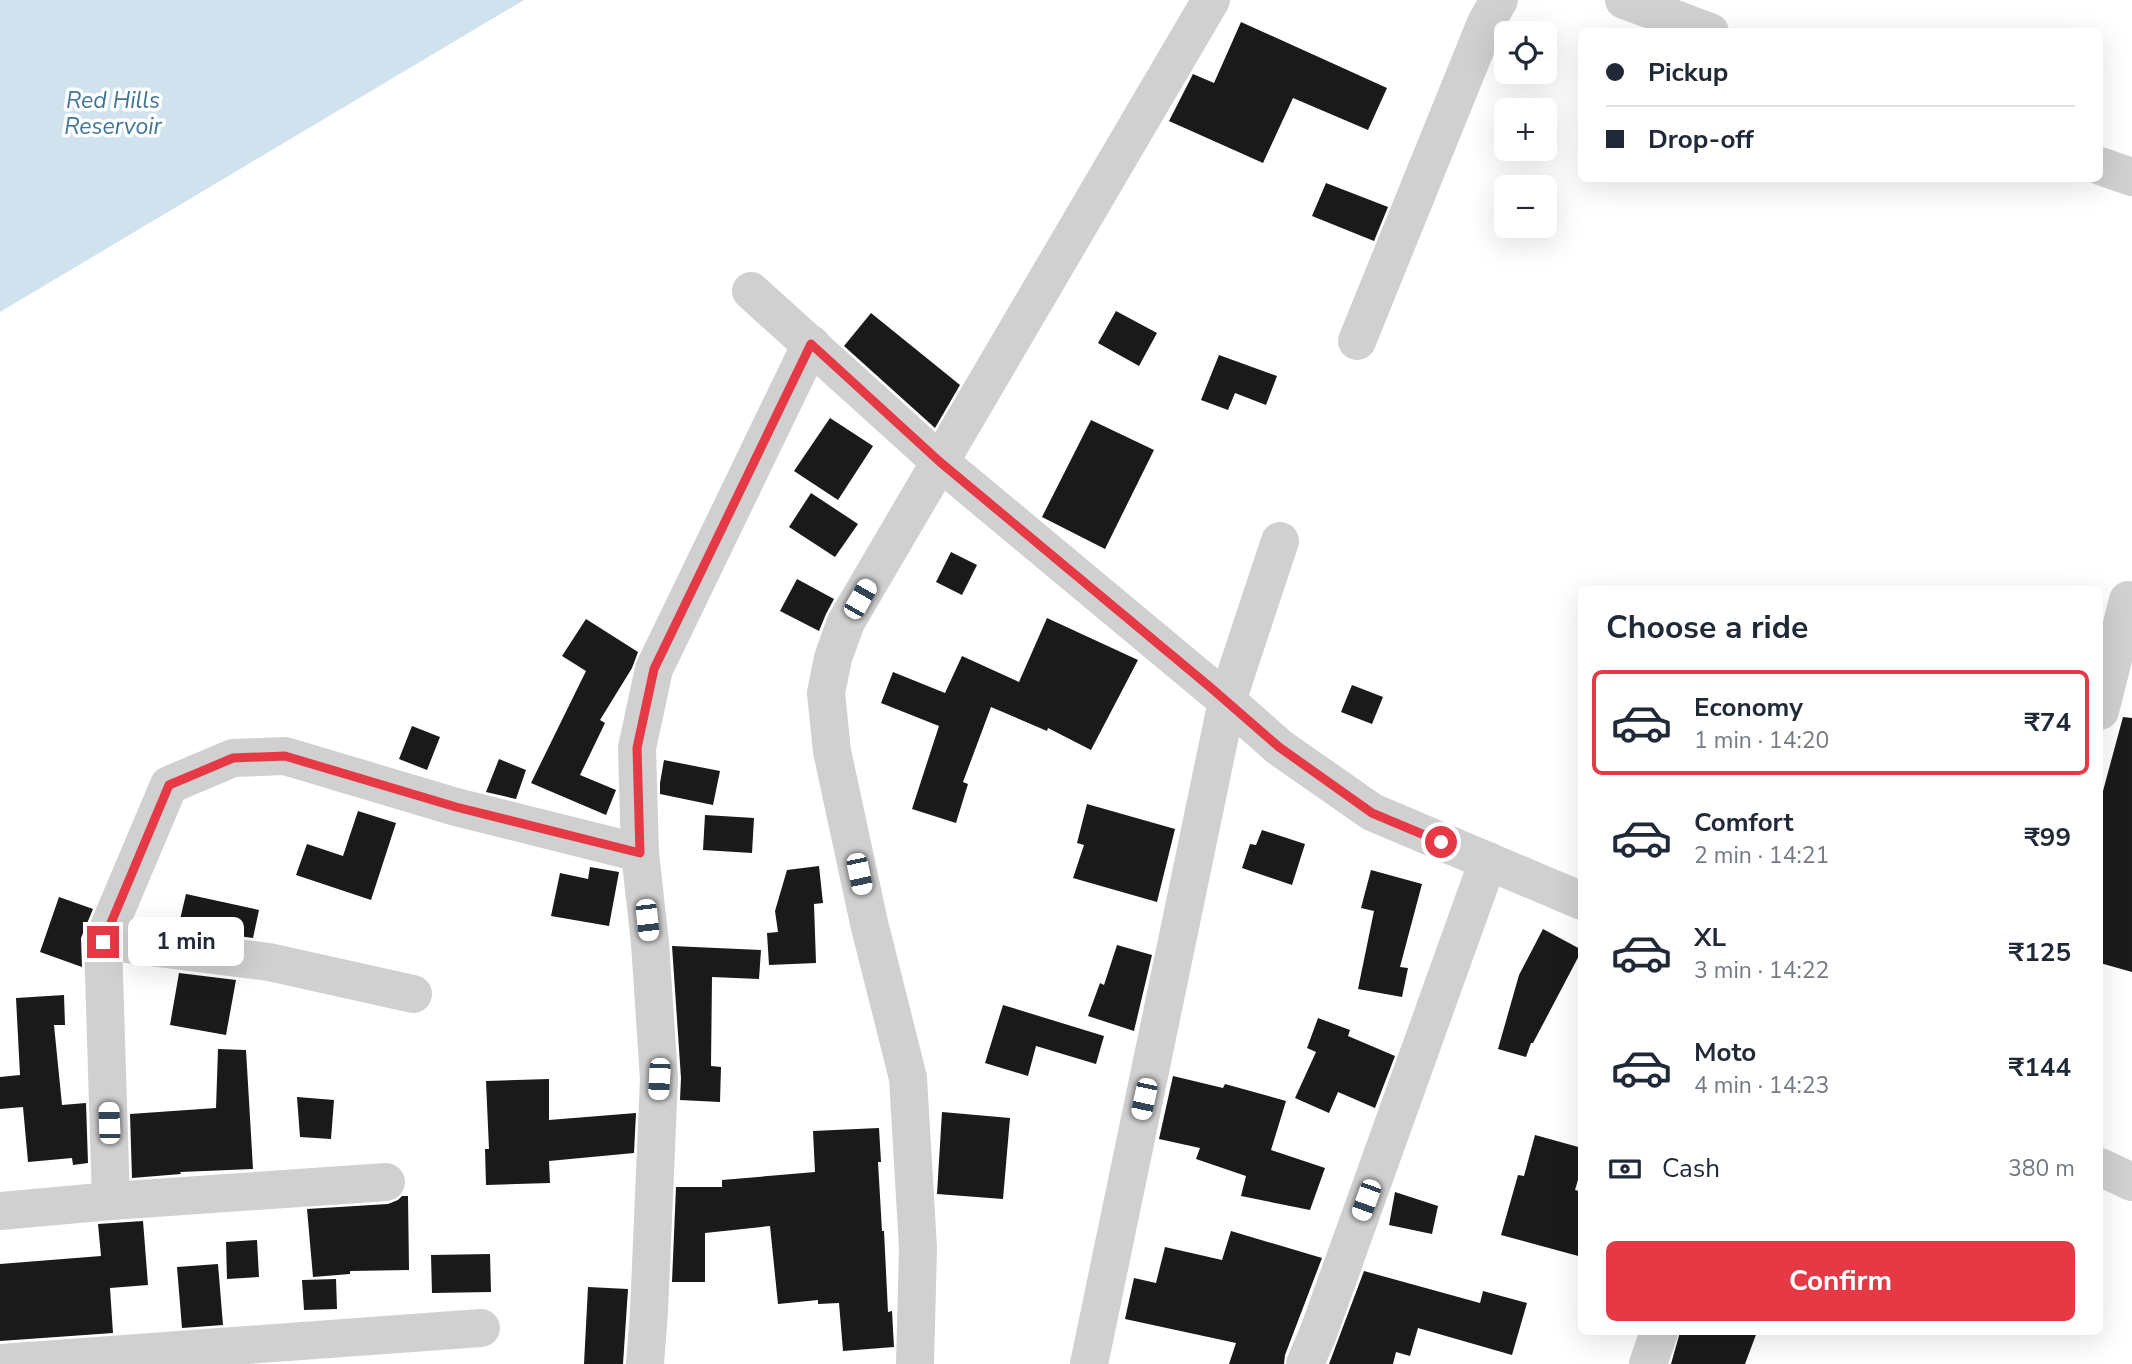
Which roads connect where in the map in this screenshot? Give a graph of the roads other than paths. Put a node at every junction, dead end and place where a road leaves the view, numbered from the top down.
1 (1210, 0) edge
2 (1499, 0) edge
3 (1624, 0) edge
4 (1699, 28) edge
5 (2103, 167) edge
6 (2132, 177) edge
7 (751, 291) dead end
8 (1357, 341) dead end
9 (811, 344) junction
10 (940, 462) junction
11 (1280, 541) dead end
12 (2128, 600) dead end
13 (2103, 699) edge
14 (1227, 701) junction
15 (640, 853) junction
16 (1488, 861) junction
17 (1578, 899) edge
18 (103, 942) junction
19 (413, 994) dead end
20 (2103, 1168) edge
21 (386, 1182) dead end
22 (2132, 1182) edge
23 (111, 1201) junction
24 (0, 1211) edge
25 (481, 1328) dead end
26 (1658, 1335) edge
27 (137, 1359) edge
28 (0, 1363) edge
29 (645, 1364) edge
30 (915, 1364) edge
31 (1089, 1364) edge
32 (1305, 1364) edge
33 (1648, 1364) edge

1 - 10 street
2 - 8 street
3 - 4 street
5 - 6 street
7 - 9 street
9 - 10 street
9 - 15 street
10 - 14 street
10 - 30 street
11 - 14 street
12 - 13 street
14 - 16 street
14 - 31 street
15 - 18 street
15 - 29 street
16 - 17 street
16 - 32 street
18 - 19 street
18 - 23 street
20 - 22 street
21 - 23 street
23 - 24 street
25 - 27 street
26 - 33 street
27 - 28 street

